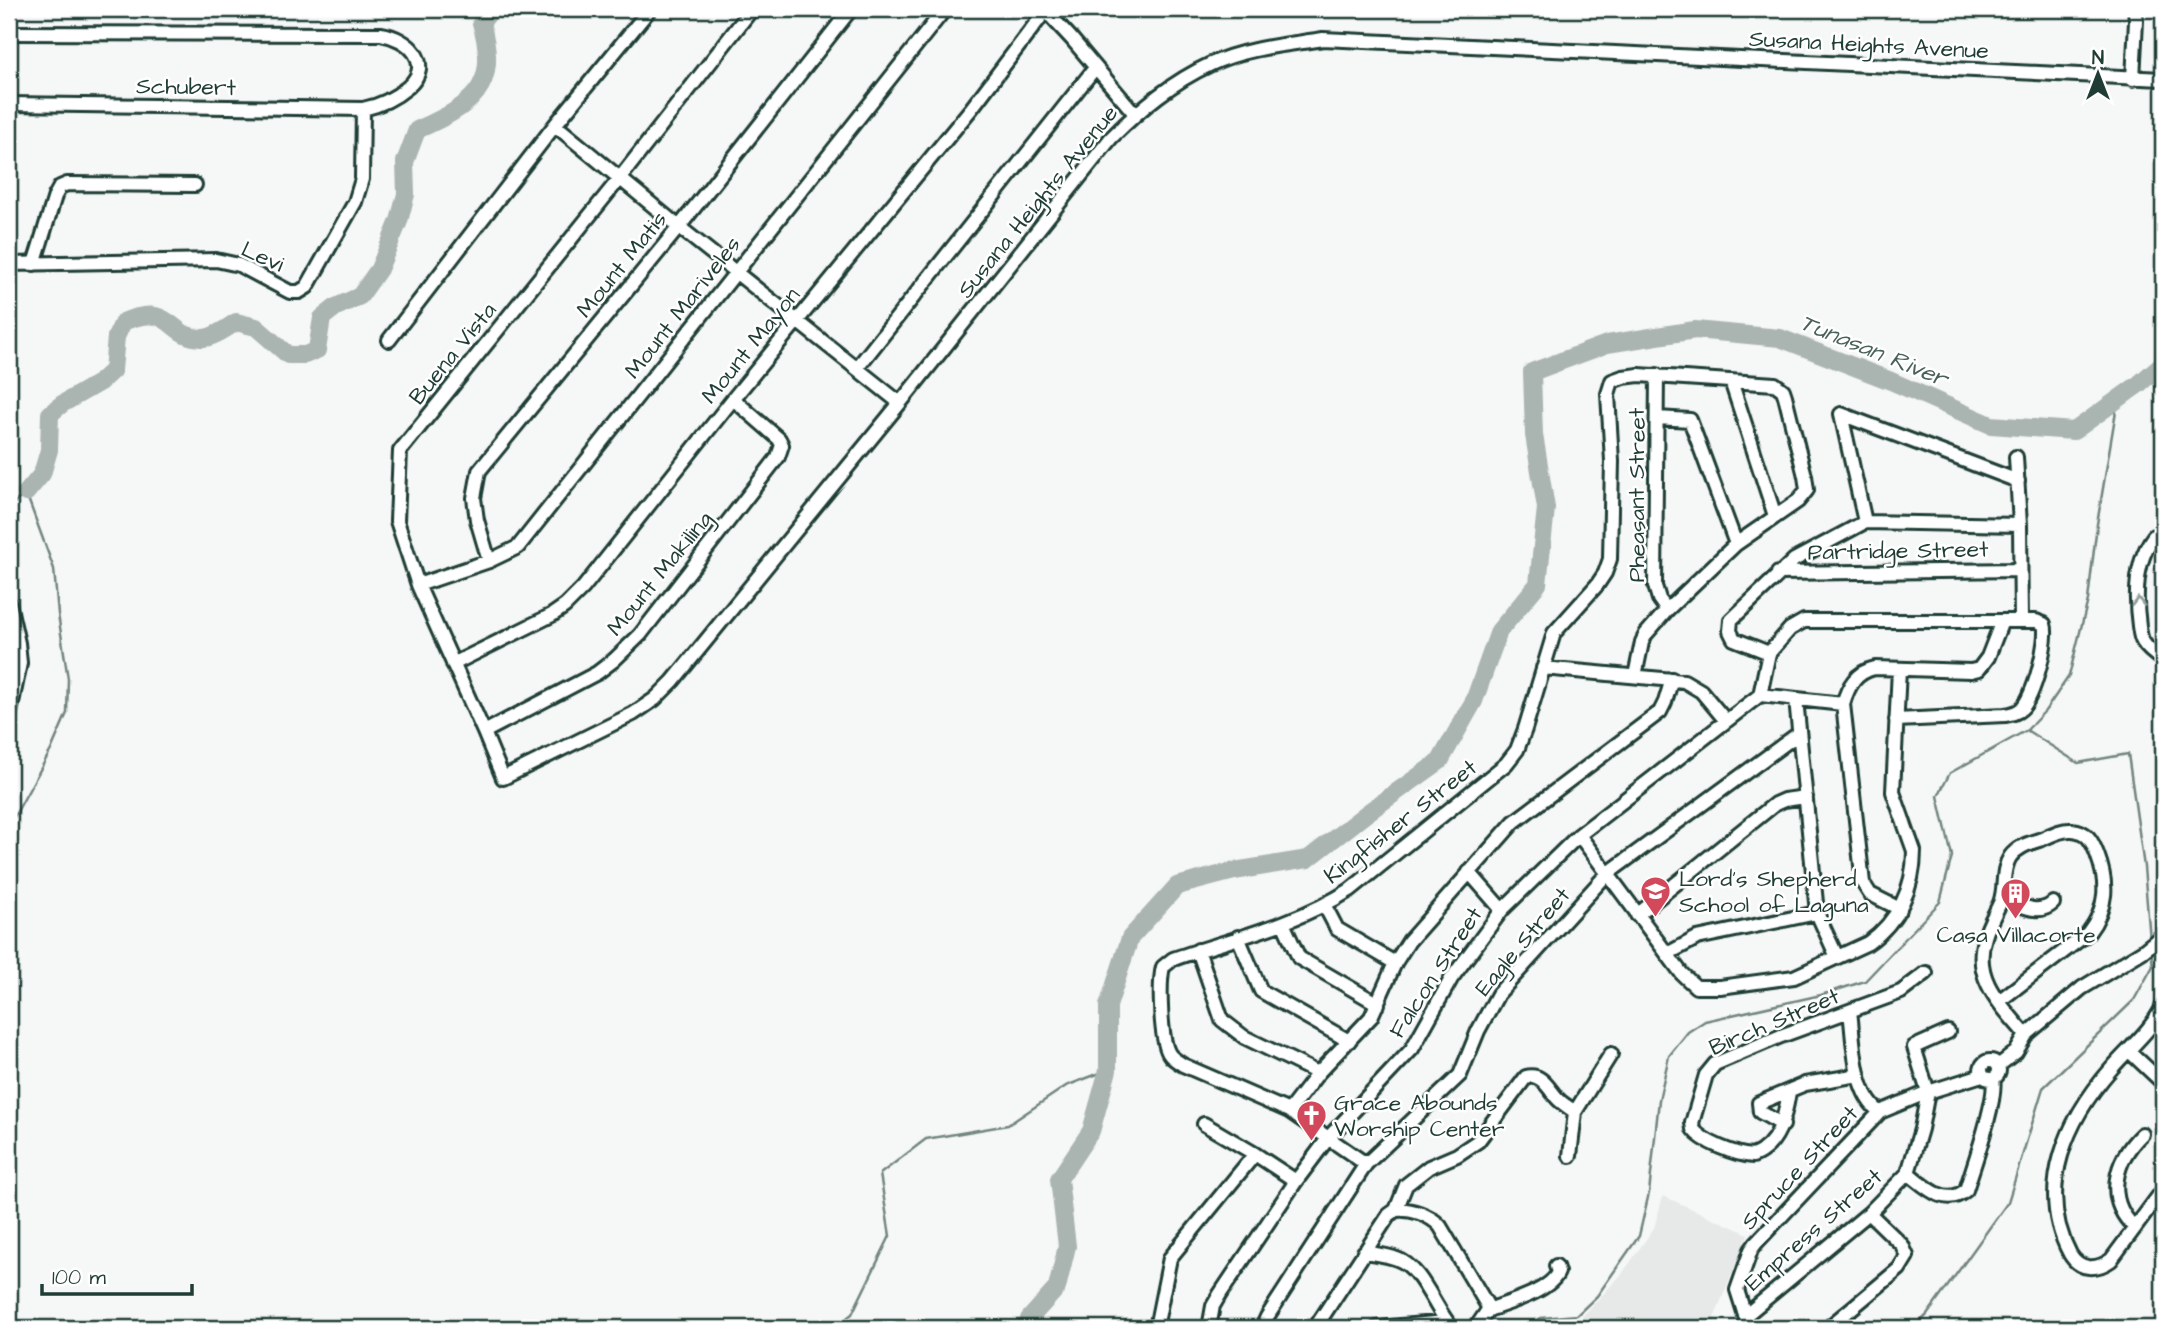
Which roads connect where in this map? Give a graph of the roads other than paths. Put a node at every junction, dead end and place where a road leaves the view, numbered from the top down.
1 (650, 9) edge
2 (752, 9) edge
3 (851, 9) edge
4 (945, 9) edge
5 (2135, 9) edge
6 (1045, 10) edge
7 (9, 33) edge
8 (1095, 68) junction
9 (2133, 79) junction
10 (2163, 79) edge
11 (9, 104) edge
12 (363, 109) junction
13 (1135, 114) junction
14 (555, 125) junction
15 (620, 178) junction
16 (195, 185) dead end
17 (679, 227) junction
18 (9, 264) edge
19 (34, 264) junction
20 (736, 272) junction
21 (797, 320) junction
22 (389, 340) dead end
23 (857, 368) junction
24 (1657, 375) junction
25 (1731, 381) junction
26 (733, 399) junction
27 (900, 403) junction
28 (1657, 418) junction
29 (2016, 457) dead end
30 (2018, 481) junction
31 (1776, 516) junction
32 (1865, 522) junction
33 (2020, 525) junction
34 (2163, 535) edge
35 (1736, 544) junction
36 (489, 561) junction
37 (2020, 570) junction
38 (1778, 573) junction
39 (418, 585) junction
40 (9, 603) edge
41 (1667, 611) junction
42 (2002, 621) junction
43 (2021, 621) junction
44 (1769, 653) junction
45 (2163, 660) edge
46 (453, 664) junction
47 (1543, 668) junction
48 (1899, 668) junction
49 (1635, 676) junction
50 (1672, 679) junction
51 (1760, 695) junction
52 (1796, 699) junction
53 (1843, 704) junction
54 (9, 718) edge
55 (1726, 720) junction
56 (1896, 720) junction
57 (484, 732) junction
58 (1798, 734) junction
59 (503, 778) joint
60 (1806, 797) junction
61 (1579, 835) junction
62 (1469, 872) junction
63 (1607, 874) junction
64 (2002, 898) junction
65 (2053, 903) dead end
66 (1325, 906) junction
67 (1900, 909) junction
68 (1502, 910) junction
69 (1817, 913) junction
70 (1637, 915) junction
71 (1283, 923) junction
72 (1238, 937) junction
73 (2160, 938) edge
74 (1198, 950) junction
75 (1667, 954) junction
76 (1837, 957) junction
77 (1395, 963) junction
78 (1926, 973) dead end
79 (1999, 1001) junction
80 (1378, 1004) junction
81 (2163, 1008) edge
82 (1850, 1011) junction
83 (1948, 1032) dead end
84 (2025, 1035) junction
85 (1349, 1041) junction
86 (2129, 1051) junction
87 (1611, 1054) dead end
88 (1318, 1073) junction
89 (1859, 1075) junction
90 (1988, 1077) junction
91 (2163, 1083) edge
92 (1789, 1092) junction
93 (1928, 1092) junction
94 (1289, 1111) junction
95 (1880, 1111) junction
96 (1575, 1112) junction
97 (1204, 1124) dead end
98 (1783, 1125) junction
99 (2142, 1134) dead end
100 (1329, 1137) junction
101 (1255, 1154) junction
102 (1570, 1156) dead end
103 (1366, 1164) junction
104 (1908, 1173) junction
105 (1296, 1181) junction
106 (2163, 1189) edge
107 (1396, 1210) junction
108 (1869, 1213) junction
109 (2135, 1228) junction
110 (1364, 1252) junction
111 (1556, 1266) dead end
112 (1488, 1310) junction
113 (1747, 1322) edge
114 (1449, 1325) edge
115 (1156, 1328) edge
116 (1209, 1328) edge
117 (1262, 1328) edge
118 (1315, 1328) edge
119 (1377, 1328) edge
120 (1472, 1328) edge
121 (1828, 1328) edge

1 - 14 street
2 - 15 street, Buena Vista
3 - 17 street, Mount Matis
4 - 20 street, Mount Mariveles
5 - 9 street
6 - 8 street
6 - 21 street, Mount Mayon
7 - 12 street
8 - 13 street
8 - 23 street
9 - 10 street, Susana Heights Avenue
9 - 13 street, Susana Heights Avenue
11 - 12 street, Schubert
12 - 19 street, Levi
13 - 27 street, Susana Heights Avenue
14 - 15 street
14 - 22 street
15 - 17 street
15 - 39 street, Buena Vista
16 - 19 street
17 - 20 street
17 - 36 street, Mount Matis
18 - 19 street, Levi
20 - 21 street
20 - 36 street, Mount Mariveles
21 - 23 street
21 - 26 street, Mount Mayon
23 - 27 street
24 - 25 street
24 - 28 street, Pheasant Street
24 - 47 street, Kingfisher Street
25 - 31 street
25 - 31 street
26 - 46 street, Mount Mayon
26 - 57 street, Mount Makiling
27 - 59 street, Susana Heights Avenue
28 - 35 street
28 - 41 street, Pheasant Street
29 - 30 street
30 - 32 street
30 - 33 street
31 - 35 street
32 - 33 street
32 - 38 street
33 - 37 street
45 -> 34 street
35 - 41 street
36 - 39 street, Mount Mariveles
37 - 38 street, Partridge Street
37 - 43 street
38 - 44 street
39 - 46 street, Buena Vista
40 - 54 street
41 - 49 street
42 - 43 street
42 - 44 street
42 - 48 street
43 - 56 street
44 - 51 street
46 - 57 street, Buena Vista
47 - 49 street
47 - 66 street, Kingfisher Street
48 - 53 street
48 - 56 street
49 - 50 street
50 - 55 street
50 - 62 street
51 - 52 street
51 - 55 street, Falcon Street
52 - 53 street
52 - 58 street
53 - 67 street
55 - 61 street, Falcon Street
56 - 67 street
57 - 59 street, Buena Vista
58 - 60 street
58 - 63 street, Eagle Street
60 - 69 street
60 - 70 street
61 - 63 street
61 - 68 street, Falcon Street
62 - 68 street
62 - 77 street
63 - 70 street
63 - 103 street, Eagle Street
64 - 65 street
64 - 79 street
64 - 79 street
66 - 71 street, Kingfisher Street
66 - 77 street
67 - 76 street
68 - 100 street, Falcon Street
69 - 75 street
69 - 76 street
70 - 75 street
71 - 72 street, Kingfisher Street
71 - 80 street
72 - 74 street, Kingfisher Street
72 - 85 street
73 - 84 street
74 - 88 street
74 - 94 street, Kingfisher Street
75 - 76 street
77 - 80 street
78 - 82 street, Birch Street
79 - 84 street
80 - 85 street
81 - 86 street
82 - 89 street
82 - 98 street, Birch Street
83 - 93 street
84 - 90 street, Spruce Street
85 - 88 street
86 - 91 street
86 - 109 street
87 - 96 street
88 - 94 street
89 - 92 street
89 - 95 street
90 - 93 street, Spruce Street
90 - 104 street
92 - 98 street
92 - 98 street
93 - 95 street, Spruce Street
93 - 104 street, Empress Street
94 - 100 street, Kingfisher Street
95 - 113 street, Spruce Street
96 - 102 street
96 - 107 street
97 - 101 street
99 - 109 street
100 - 103 street, Kingfisher Street
100 - 105 street, Falcon Street
101 - 105 street
101 - 115 street
103 - 117 street, Eagle Street
104 - 108 street, Empress Street
105 - 116 street, Falcon Street
106 - 109 street
107 - 110 street
107 - 112 street
108 - 113 street, Empress Street
108 - 121 street
110 - 114 street
110 - 118 street
111 - 112 street
112 - 120 street
114 - 119 street

